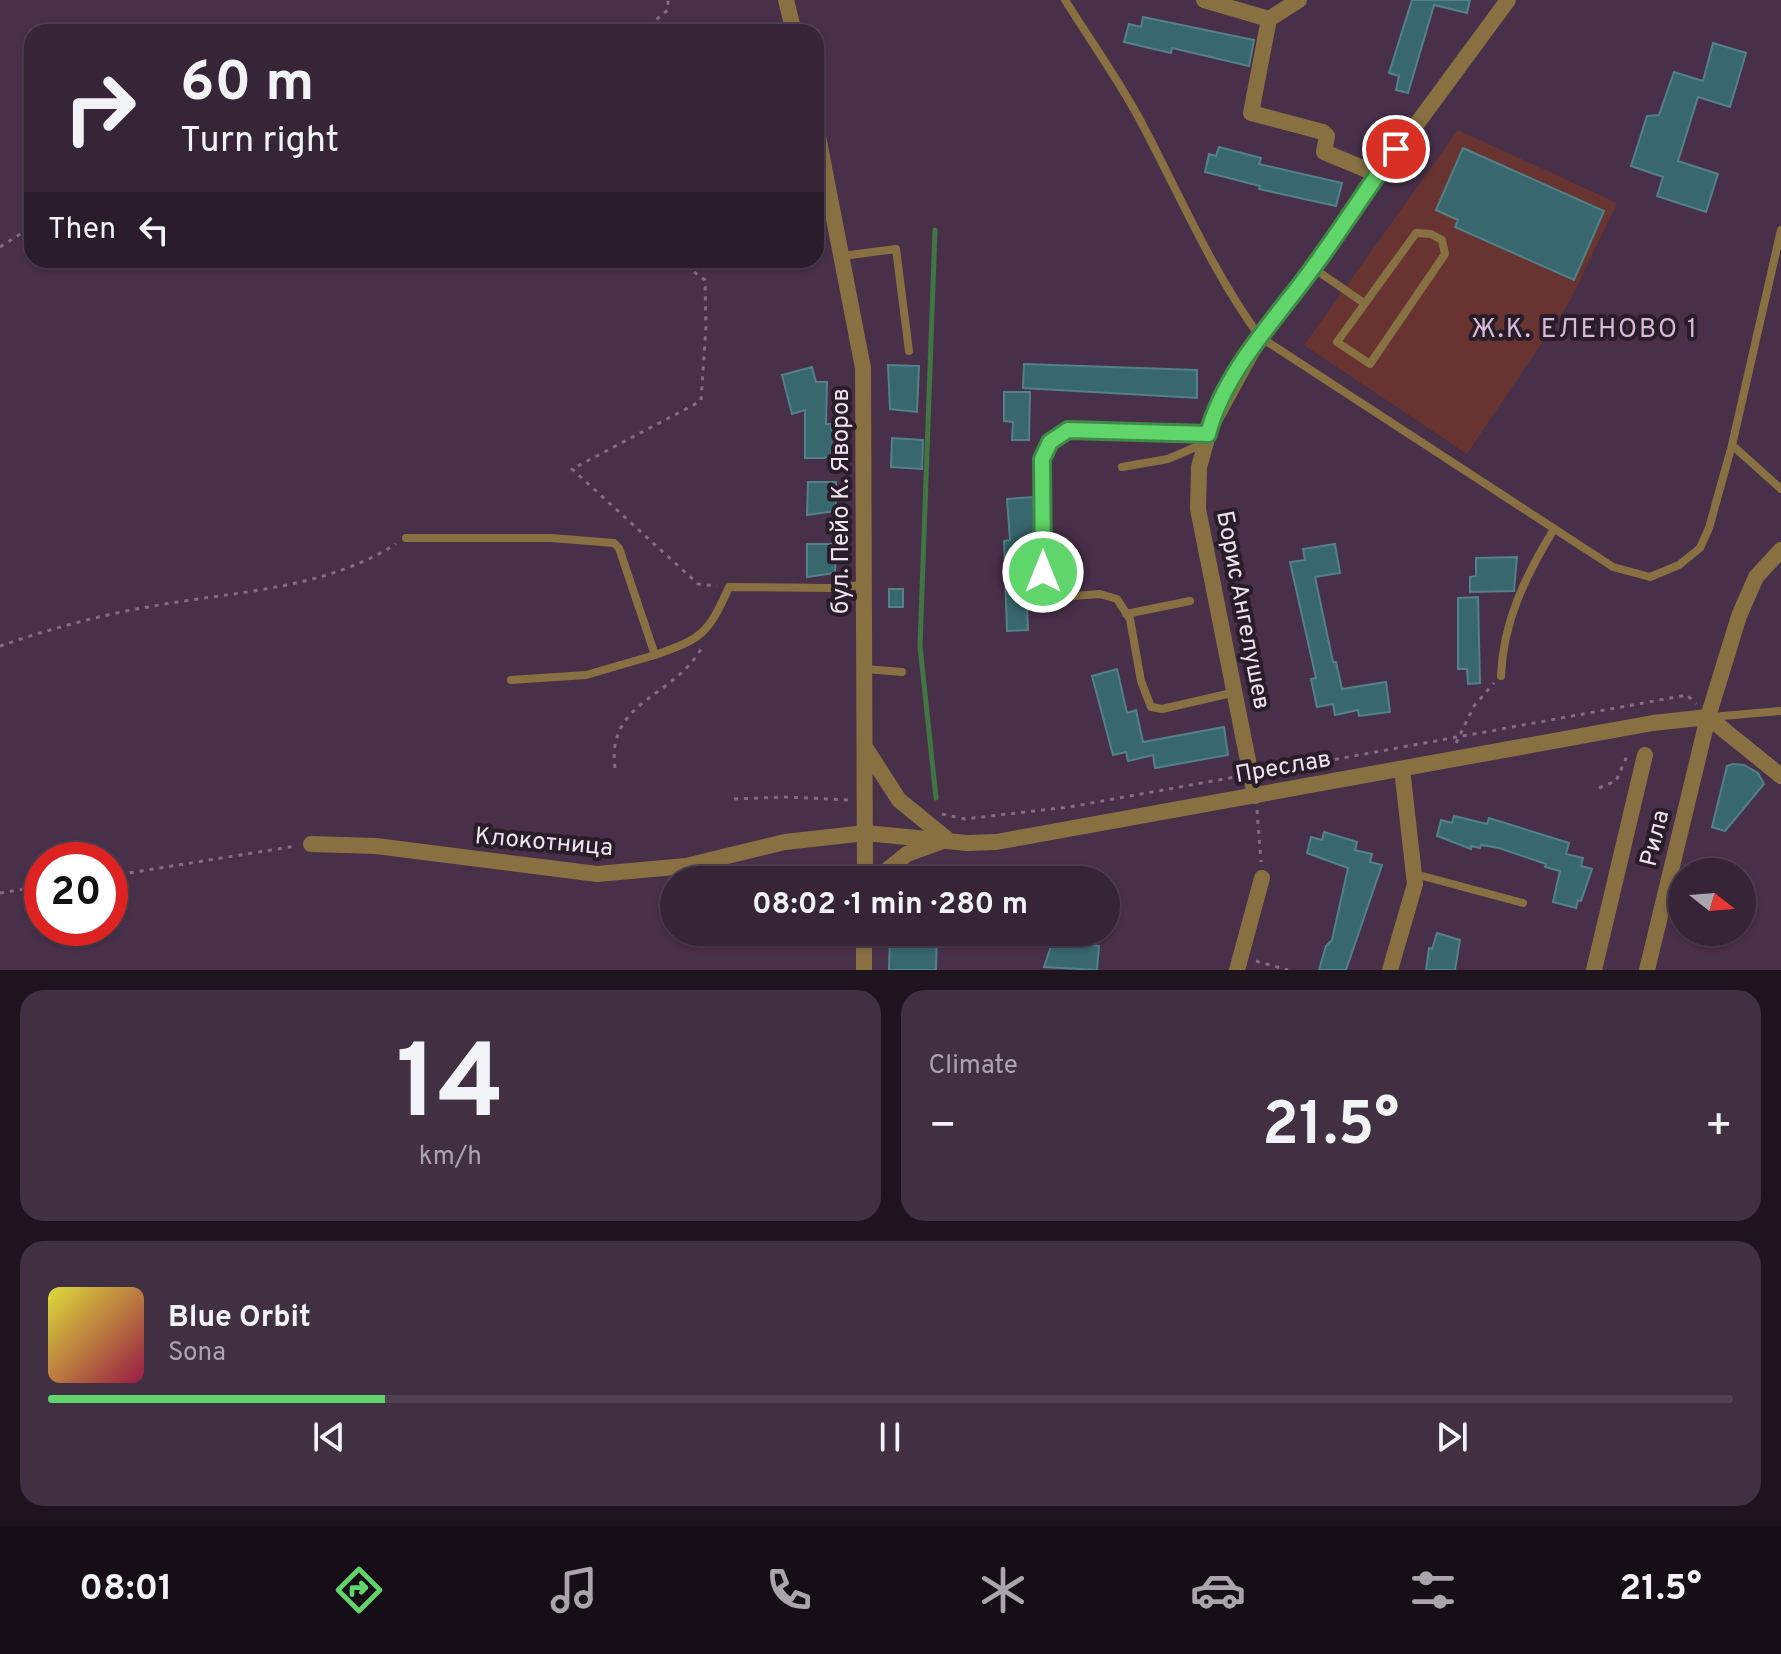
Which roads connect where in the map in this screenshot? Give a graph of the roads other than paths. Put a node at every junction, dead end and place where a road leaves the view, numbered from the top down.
1 (786, 0) edge
2 (1065, 0) edge
3 (1204, 0) edge
4 (1299, 0) edge
5 (1508, 0) edge
6 (1269, 19) junction
7 (792, 24) edge
8 (824, 166) edge
9 (1377, 174) junction
10 (1781, 230) edge
11 (842, 256) junction
12 (1313, 268) junction
13 (1364, 303) junction
14 (1260, 337) junction
15 (909, 351) dead end
16 (1207, 438) junction
17 (1732, 445) junction
18 (1122, 467) dead end
19 (1781, 489) edge
20 (1554, 529) junction
21 (406, 538) road end
22 (1781, 550) edge
23 (864, 585) junction
24 (1190, 601) dead end
25 (1126, 614) junction
26 (655, 655) junction
27 (864, 669) junction
28 (902, 672) dead end
29 (1501, 676) road end
30 (511, 680) dead end
31 (1237, 692) junction
32 (1781, 711) edge
33 (1708, 717) junction
34 (864, 745) junction
35 (1638, 752) road end
36 (1402, 769) junction
37 (1781, 776) edge
38 (1255, 796) junction
39 (866, 833) junction
40 (948, 840) junction
41 (311, 844) road end
42 (865, 866) edge
43 (892, 866) edge
44 (1415, 874) junction
45 (1262, 878) road end
46 (1523, 903) dead end
47 (864, 946) edge
48 (1239, 963) edge
49 (864, 970) edge
50 (1390, 970) edge
51 (1594, 970) edge
52 (1647, 970) edge

1 - 7 street
2 - 14 lane
3 - 6 street
4 - 6 street
5 - 9 street, Борис Ангелушев
6 - 9 street
8 - 11 street, бул. Пейо К. Яворов
9 - 12 street, Борис Ангелушев
10 - 17 lane
11 - 15 lane
11 - 23 street, бул. Пейо К. Яворов
12 - 13 lane
12 - 14 street, Борис Ангелушев
13 - 13 lane
14 - 16 street, Борис Ангелушев
14 - 20 lane
16 - 18 lane
16 - 25 lane
16 - 31 street, Борис Ангелушев
17 - 19 lane
17 - 20 lane
20 - 29 lane
21 - 26 lane
22 - 33 street, Рила
23 - 26 lane
23 - 27 street, бул. Пейо К. Яворов
24 - 25 lane
25 - 31 lane
26 - 30 lane
27 - 28 lane
27 - 34 street, бул. Пейо К. Яворов
31 - 38 street, Борис Ангелушев
32 - 33 lane
33 - 36 street, Преслав
33 - 37 street
33 - 52 street, Рила
34 - 39 street, бул. Пейо К. Яворов
34 - 40 street
35 - 51 street
36 - 38 street, Преслав
36 - 44 street
38 - 40 street, Преслав
39 - 40 street, Преслав
39 - 41 street, Клокотница
39 - 42 street, бул. Пейо К. Яворов
40 - 43 street
44 - 46 lane
44 - 50 street
45 - 48 street
47 - 49 street

